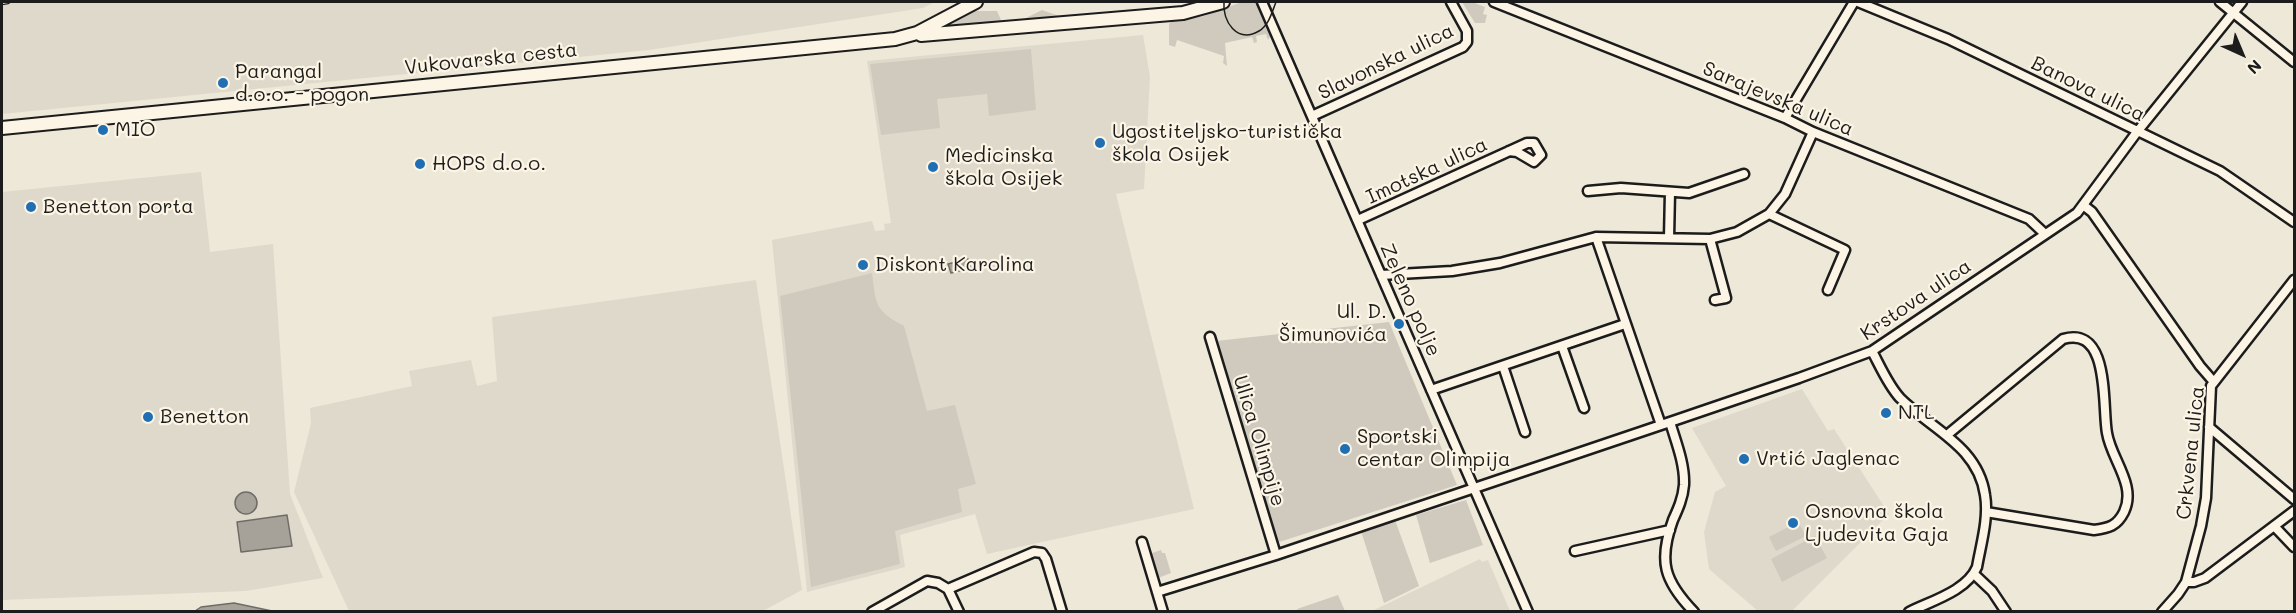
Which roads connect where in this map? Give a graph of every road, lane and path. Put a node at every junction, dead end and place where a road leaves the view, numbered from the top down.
1 (976, 2) edge
2 (1223, 2) edge
3 (1262, 2) edge
4 (1452, 2) edge
5 (1494, 2) edge
6 (1856, 2) edge
7 (2220, 2) edge
8 (2242, 2) edge
9 (2233, 11) junction
10 (910, 36) junction
11 (2295, 62) edge
12 (1312, 116) junction
13 (1785, 118) junction
14 (2, 128) edge
15 (1813, 132) junction
16 (2137, 132) junction
17 (1509, 151) dead end
18 (1744, 174) dead end
19 (1588, 190) dead end
20 (1670, 192) junction
21 (2083, 205) junction
22 (1769, 214) junction
23 (1358, 220) junction
24 (2295, 222) edge
25 (2045, 234) junction
26 (1596, 237) junction
27 (1669, 238) junction
28 (1710, 239) junction
29 (1381, 275) junction
30 (2295, 280) edge
31 (1828, 290) dead end
32 (1715, 300) dead end
33 (1625, 324) junction
34 (1210, 337) dead end
35 (1562, 346) junction
36 (1872, 351) junction
37 (1503, 366) junction
38 (2213, 381) junction
39 (1431, 390) junction
40 (1584, 408) dead end
41 (1665, 424) junction
42 (2210, 427) junction
43 (1525, 432) dead end
44 (1947, 435) junction
45 (1473, 487) junction
46 (2295, 499) edge
47 (2295, 511) edge
48 (1986, 512) junction
49 (2274, 526) junction
50 (1670, 530) junction
51 (1142, 542) dead end
52 (2295, 547) edge
53 (1575, 551) dead end
54 (1276, 555) junction
55 (1974, 574) junction
56 (2186, 582) junction
57 (948, 589) junction
58 (1157, 592) junction
59 (872, 612) edge
60 (959, 612) edge
61 (1062, 612) edge
62 (1163, 612) edge
63 (1527, 612) edge
64 (1694, 612) edge
65 (1909, 612) edge
66 (2006, 612) edge
67 (2163, 612) edge

1 - 10 main road, Vukovarska cesta
2 - 10 main road
3 - 12 street, Zeleno polje
4 - 12 street, Slavonska ulica
5 - 13 street, Sarajevska ulica
6 - 13 street
6 - 16 street, Banova ulica
7 - 9 street
8 - 9 street, Krstova ulica
9 - 11 street
9 - 16 street, Krstova ulica
10 - 14 main road, Vukovarska cesta
12 - 23 street, Zeleno polje
13 - 15 street, Sarajevska ulica
15 - 22 street
15 - 25 street, Sarajevska ulica
16 - 21 street, Krstova ulica
16 - 24 street, Banova ulica
17 - 23 street, Imotska ulica
18 - 20 street
19 - 20 street
20 - 27 street
21 - 25 street, Krstova ulica
21 - 38 street
22 - 28 street
22 - 31 street
23 - 29 street, Zeleno polje
25 - 36 street, Krstova ulica
26 - 27 street
26 - 29 street
26 - 33 street
27 - 28 street
28 - 32 street
29 - 39 street, Zeleno polje
30 - 38 street, Crkvena ulica
33 - 35 street
33 - 41 street
34 - 54 street, Ulica Olimpije
35 - 37 street
35 - 40 street
36 - 41 street, Krstova ulica
36 - 44 street
37 - 39 street
37 - 43 street
38 - 42 street, Crkvena ulica
39 - 45 street, Zeleno polje
41 - 45 street, Krstova ulica
41 - 50 street
42 - 46 street
42 - 56 street, Crkvena ulica
44 - 48 street
44 - 48 street
45 - 54 street
45 - 63 street, Zeleno polje
47 - 49 street
48 - 55 street
49 - 52 street
49 - 56 street
50 - 53 street
50 - 64 street
51 - 58 street
54 - 58 street
55 - 65 street
55 - 66 street
56 - 67 street, Crkvena ulica
57 - 59 street
57 - 60 street
57 - 61 street
58 - 62 street

